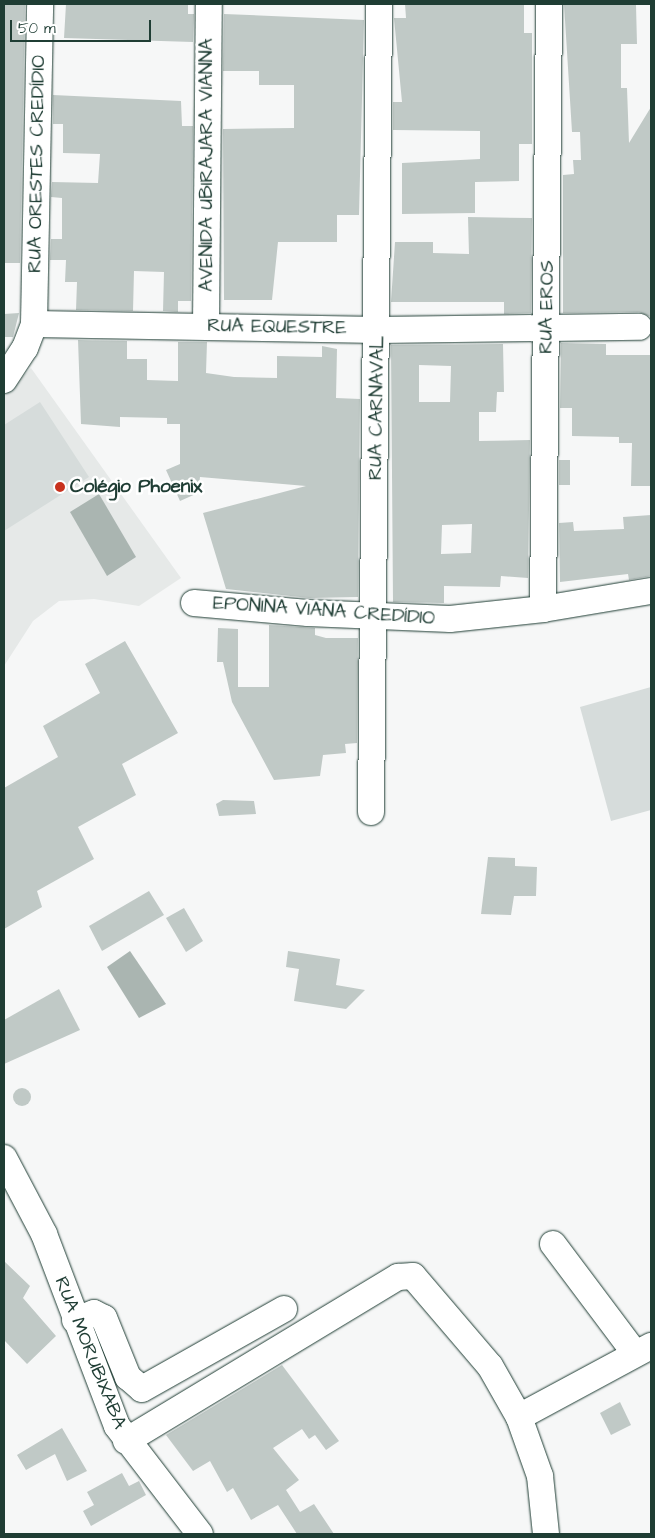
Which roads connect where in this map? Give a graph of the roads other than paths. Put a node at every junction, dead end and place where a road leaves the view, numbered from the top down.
1 (40, 4) edge
2 (208, 4) edge
3 (379, 4) edge
4 (549, 4) edge
5 (34, 324) junction
6 (206, 326) junction
7 (546, 327) junction
8 (639, 327) dead end
9 (378, 330) junction
10 (4, 380) edge
11 (651, 591) edge
12 (194, 602) dead end
13 (543, 610) junction
14 (374, 617) junction
15 (371, 812) dead end
16 (4, 1158) edge
17 (553, 1244) dead end
18 (284, 1309) dead end
19 (75, 1320) junction
20 (643, 1349) edge
21 (519, 1417) junction
22 (126, 1441) junction
23 (200, 1534) edge
24 (546, 1534) edge

1 - 5 street, RUA ORESTES CREDÍDIO
2 - 6 street, AVENIDA UBIRAJARA VIANNA
3 - 9 street, RUA CARNAVAL
4 - 7 street, RUA EROS
5 - 6 street, RUA EQUESTRE
5 - 10 street, RUA ORESTES CREDÍDIO
6 - 9 street, RUA EQUESTRE
7 - 8 street, RUA EQUESTRE
7 - 9 street, RUA EQUESTRE
7 - 13 street, RUA EROS
9 - 14 street, RUA CARNAVAL
11 - 13 street, EPONINA VIANA CREDÍDIO
12 - 14 street, EPONINA VIANA CREDÍDIO
13 - 14 street, EPONINA VIANA CREDÍDIO
14 - 15 street, RUA CARNAVAL
16 - 19 street, RUA MORUBIXABA
17 - 20 street
18 - 19 street
19 - 22 street, RUA MORUBIXABA
20 - 21 street
21 - 22 street
21 - 24 street
22 - 23 street, RUA MORUBIXABA

